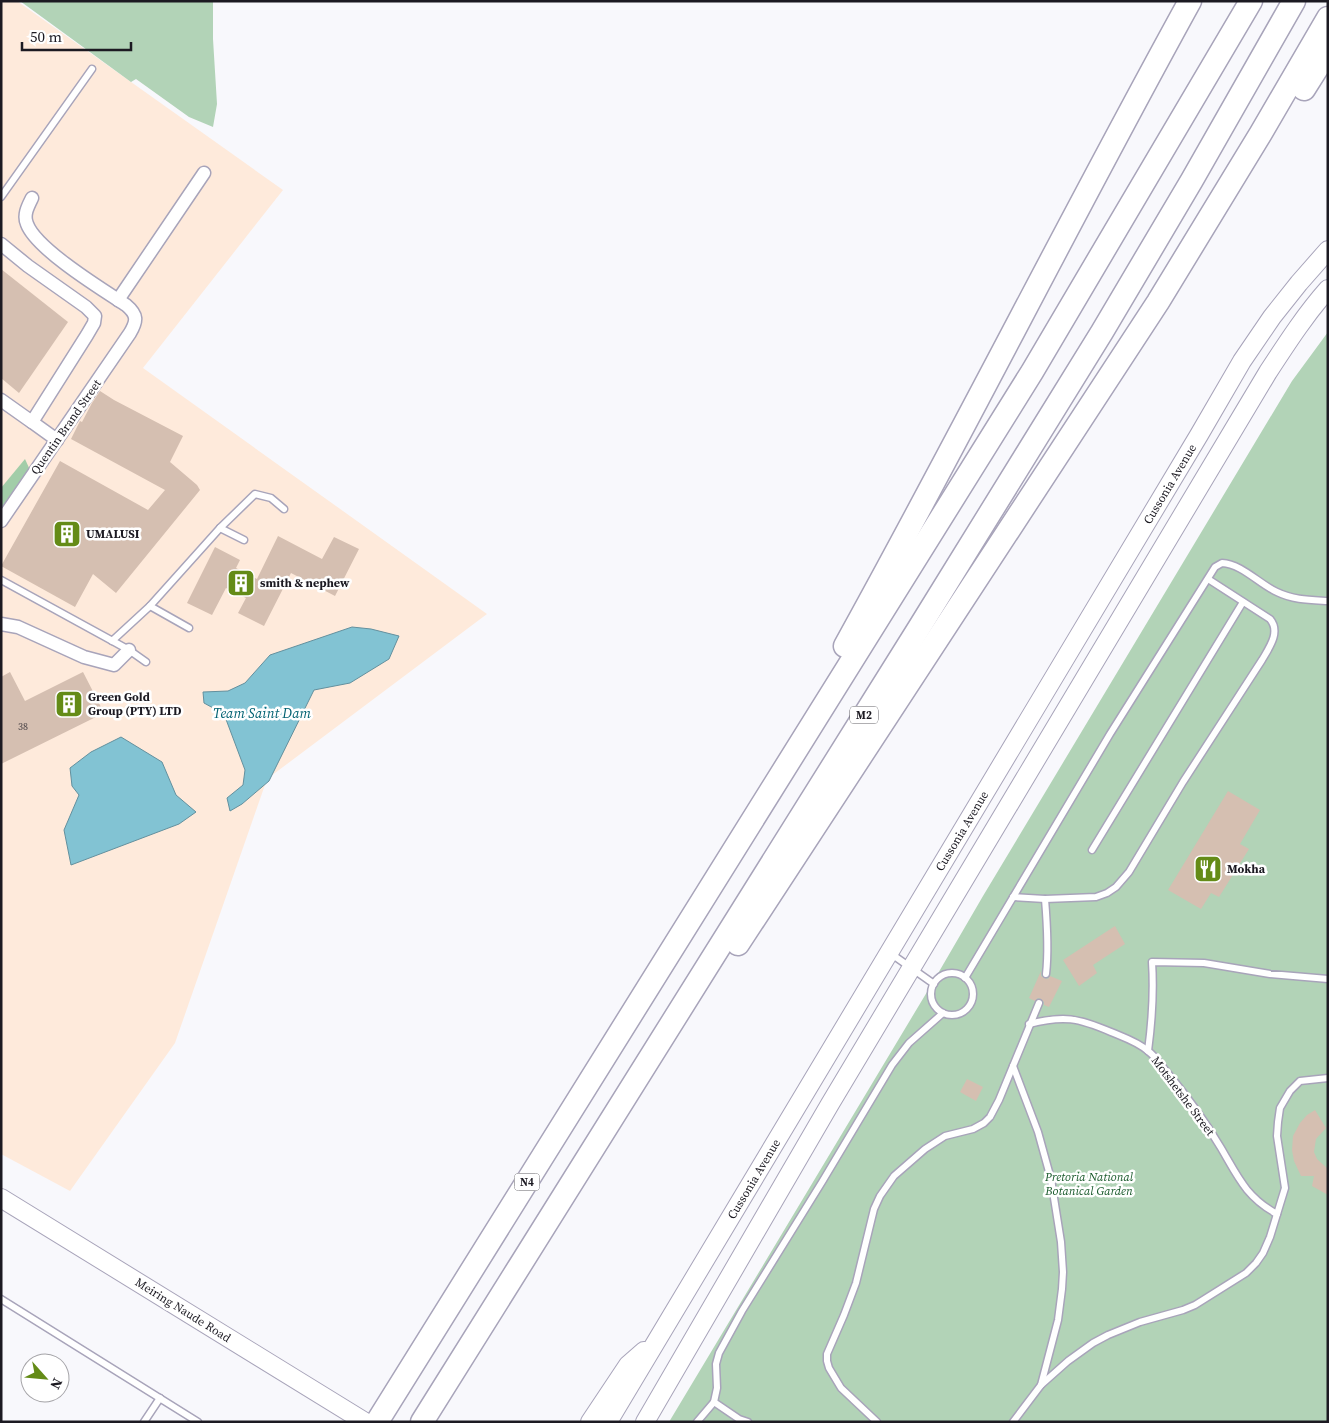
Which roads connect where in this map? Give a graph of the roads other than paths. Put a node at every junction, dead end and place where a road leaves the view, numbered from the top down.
1 (1180, 1) edge
2 (1190, 1) edge
3 (1251, 1) edge
4 (1294, 1) edge
5 (1328, 18) edge
6 (1328, 52) edge
7 (92, 68) dead end
8 (1131, 108) junction
9 (204, 173) dead end
10 (1, 197) edge
11 (32, 198) dead end
12 (1, 244) edge
13 (1328, 250) edge
14 (1328, 289) edge
15 (118, 300) junction
16 (1158, 302) junction
17 (1, 400) edge
18 (32, 422) junction
19 (57, 440) junction
20 (284, 509) dead end
21 (1, 521) edge
22 (220, 528) junction
23 (244, 540) dead end
24 (1208, 579) junction
25 (1, 580) edge
26 (1328, 601) edge
27 (1243, 602) junction
28 (150, 606) junction
29 (1, 624) edge
30 (189, 628) dead end
31 (112, 641) junction
32 (129, 650) junction
33 (146, 662) dead end
34 (1092, 850) dead end
35 (1013, 897) junction
36 (1045, 899) junction
37 (677, 943) junction
38 (890, 953) junction
39 (912, 967) junction
40 (1046, 974) dead end
41 (965, 978) junction
42 (1328, 978) edge
43 (934, 984) junction
44 (1039, 1002) dead end
45 (942, 1013) junction
46 (1030, 1024) junction
47 (1148, 1051) junction
48 (1013, 1066) junction
49 (1328, 1078) edge
50 (1, 1198) edge
51 (1277, 1214) junction
52 (1, 1299) edge
53 (655, 1344) junction
54 (1041, 1385) junction
55 (160, 1398) junction
56 (714, 1402) junction
57 (740, 1420) edge
58 (144, 1422) edge
59 (198, 1422) edge
60 (365, 1422) edge
61 (377, 1422) edge
62 (422, 1422) edge
63 (434, 1422) edge
64 (590, 1422) edge
65 (608, 1422) edge
66 (645, 1422) edge
67 (697, 1422) edge
68 (748, 1422) edge
69 (877, 1422) edge
70 (1013, 1422) edge

1 - 8 highway
2 - 8 highway
3 - 37 highway
4 - 62 highway, M2
5 - 16 highway
6 - 16 highway
7 - 10 lane
8 - 37 highway
9 - 15 street
11 - 15 street
12 - 18 street
13 - 38 main road, Cussonia Avenue
14 - 39 main road
15 - 19 street, Quentin Brand Street
16 - 63 highway
17 - 18 street
18 - 19 street
19 - 21 street, Quentin Brand Street
20 - 22 lane
22 - 23 lane
22 - 28 lane
24 - 26 lane
24 - 27 lane
24 - 35 lane
25 - 31 lane
27 - 34 lane
27 - 36 lane
28 - 30 lane
28 - 31 lane
29 - 32 street
31 - 32 lane
32 - 33 lane
35 - 36 lane
35 - 41 lane
36 - 40 lane
37 - 61 highway, N4
38 - 39 lane
38 - 53 main road, Cussonia Avenue
39 - 43 lane
39 - 66 main road
41 - 43 lane
41 - 45 lane
42 - 47 lane
43 - 45 lane
44 - 46 lane
45 - 56 lane
46 - 47 lane, Motshetshe Street
46 - 48 lane
47 - 51 lane, Motshetshe Street
48 - 54 lane
48 - 69 lane
49 - 51 lane
50 - 60 main road, Meiring Naude Road
51 - 54 lane
52 - 55 lane
53 - 64 main road
53 - 65 main road, Cussonia Avenue
54 - 70 lane
55 - 58 lane
55 - 59 lane
56 - 57 lane
56 - 67 lane
57 - 68 lane

